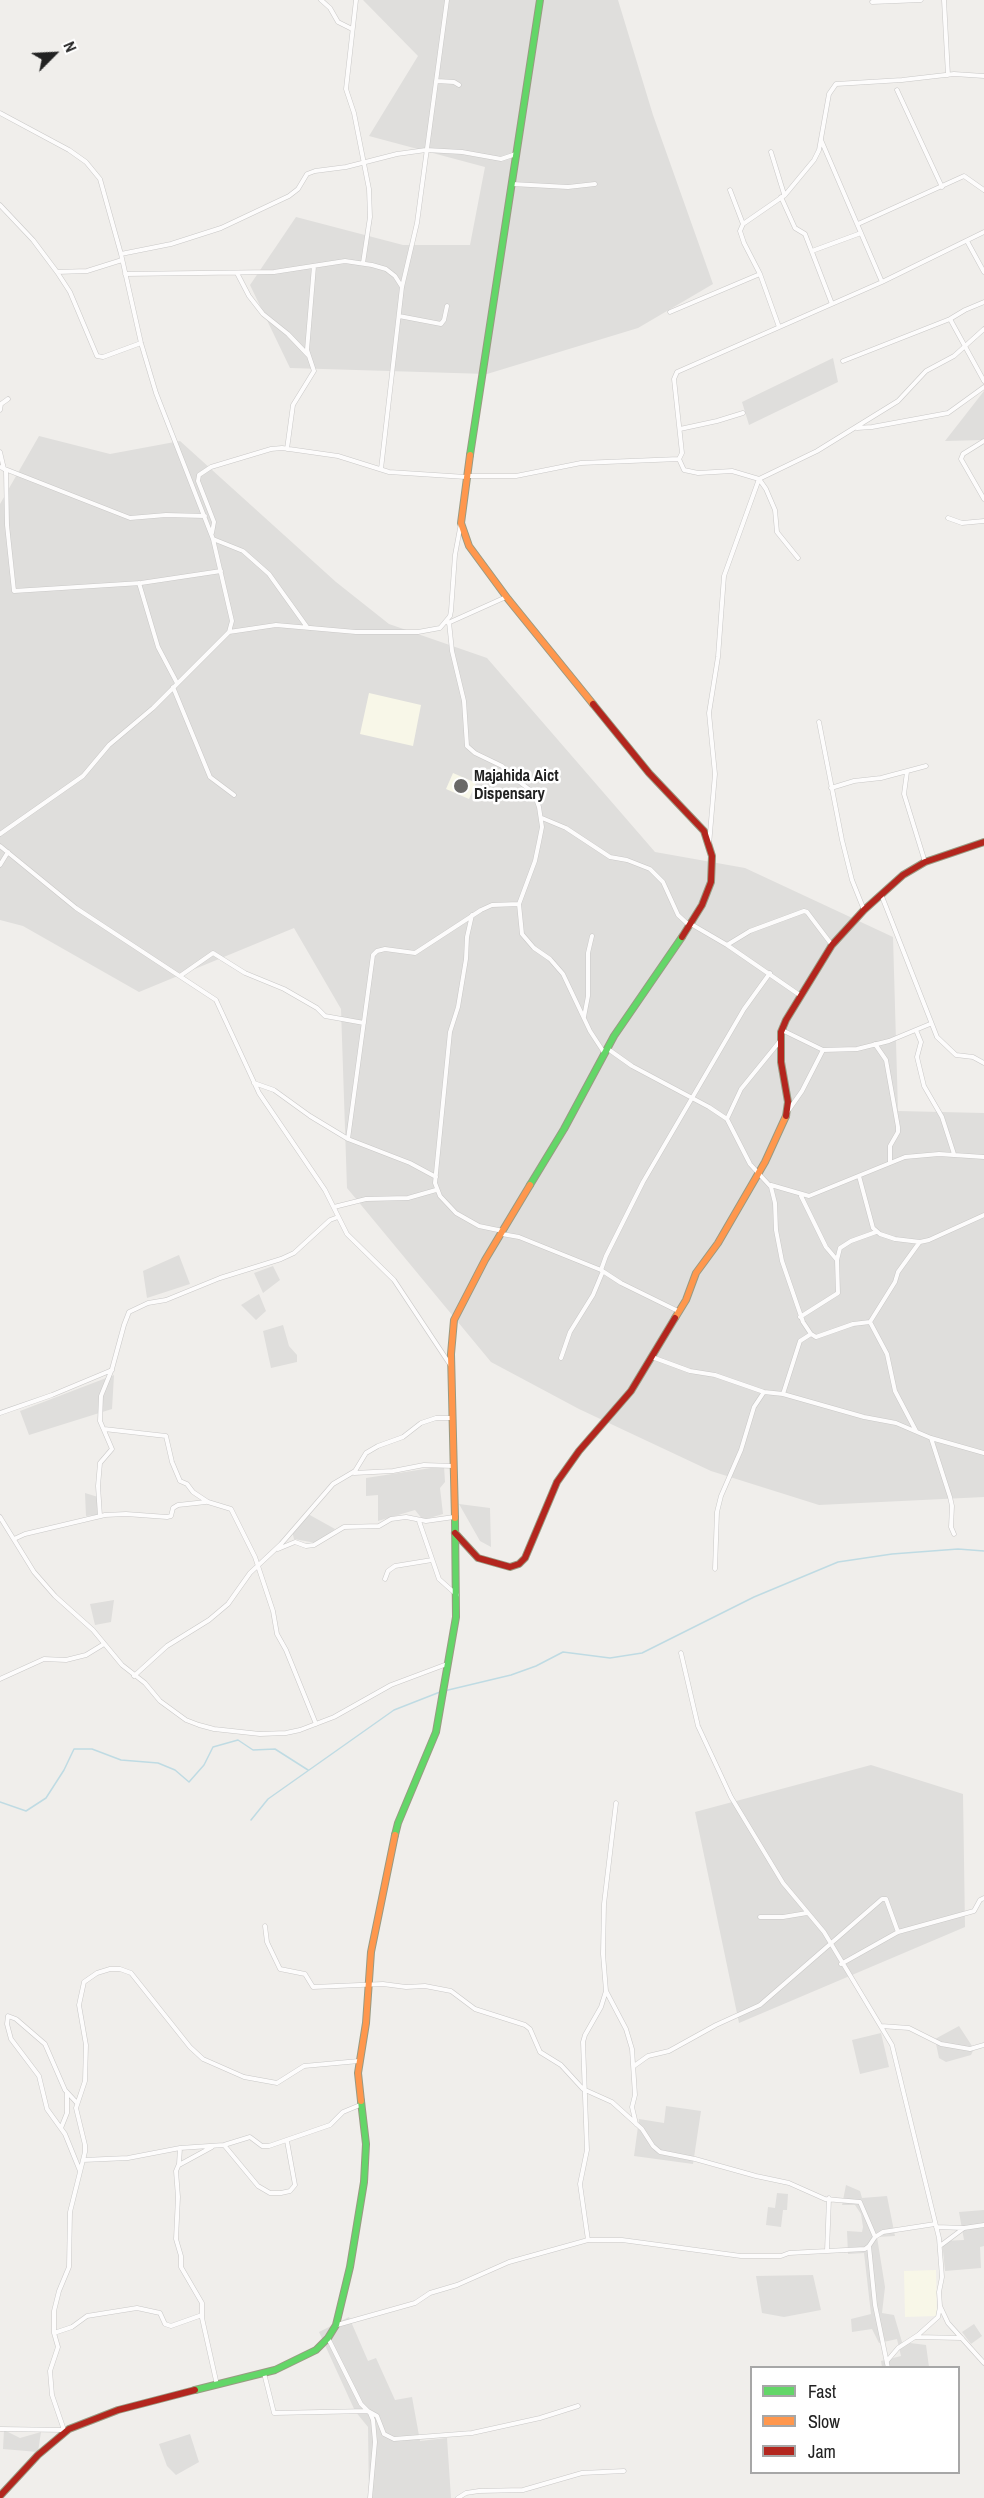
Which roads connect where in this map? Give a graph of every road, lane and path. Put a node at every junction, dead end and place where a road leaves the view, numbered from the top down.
1 (321, 0) edge
2 (356, 0) edge
3 (447, 0) edge
4 (540, 0) edge
5 (921, 0) edge
6 (944, 0) edge
7 (872, 2) dead end
8 (352, 29) junction
9 (948, 75) junction
10 (984, 76) edge
11 (437, 81) junction
12 (459, 85) dead end
13 (897, 90) dead end
14 (0, 113) edge
15 (820, 140) junction
16 (426, 150) junction
17 (771, 152) dead end
18 (516, 154) junction
19 (365, 162) junction
20 (512, 184) junction
21 (595, 184) dead end
22 (942, 187) junction
23 (730, 190) dead end
24 (984, 190) edge
25 (783, 196) junction
26 (0, 205) edge
27 (743, 224) junction
28 (858, 224) junction
29 (984, 232) edge
30 (861, 233) junction
31 (967, 241) junction
32 (812, 251) junction
33 (121, 254) junction
34 (122, 260) junction
35 (363, 263) junction
36 (314, 266) junction
37 (57, 272) junction
38 (984, 272) edge
39 (237, 273) junction
40 (125, 274) junction
41 (760, 274) junction
42 (882, 282) junction
43 (402, 287) junction
44 (984, 302) edge
45 (832, 304) junction
46 (447, 306) dead end
47 (670, 312) dead end
48 (399, 316) junction
49 (950, 320) junction
50 (779, 327) junction
51 (984, 329) edge
52 (141, 343) junction
53 (964, 345) junction
54 (308, 355) junction
55 (843, 361) dead end
56 (984, 381) edge
57 (984, 387) edge
58 (8, 399) dead end
59 (0, 410) edge
60 (743, 412) dead end
61 (857, 428) junction
62 (680, 429) junction
63 (984, 441) edge
64 (287, 449) junction
65 (0, 452) edge
66 (679, 459) junction
67 (3, 469) edge
68 (381, 469) junction
69 (466, 476) junction
70 (759, 479) junction
71 (984, 499) edge
72 (205, 516) junction
73 (948, 518) dead end
74 (984, 521) edge
75 (461, 523) junction
76 (212, 536) junction
77 (798, 558) dead end
78 (221, 571) junction
79 (139, 583) junction
80 (506, 597) junction
81 (447, 623) junction
82 (307, 628) junction
83 (229, 632) junction
84 (175, 685) junction
85 (819, 722) dead end
86 (926, 766) dead end
87 (907, 771) junction
88 (831, 788) junction
89 (234, 795) dead end
90 (542, 818) junction
91 (0, 825) edge
92 (1, 834) edge
93 (984, 842) edge
94 (0, 846) edge
95 (709, 847) junction
96 (8, 852) junction
97 (925, 862) junction
98 (0, 865) edge
99 (881, 893) junction
100 (519, 904) junction
101 (864, 910) junction
102 (472, 915) junction
103 (690, 925) junction
104 (592, 936) dead end
105 (727, 945) junction
106 (832, 945) junction
107 (770, 973) junction
108 (180, 976) junction
109 (801, 996) junction
110 (584, 1018) junction
111 (364, 1023) junction
112 (930, 1024) junction
113 (782, 1030) junction
114 (916, 1030) junction
115 (780, 1041) junction
116 (875, 1044) junction
117 (823, 1050) junction
118 (606, 1052) junction
119 (984, 1063) edge
120 (254, 1083) junction
121 (692, 1098) junction
122 (787, 1112) junction
123 (728, 1119) junction
124 (348, 1139) junction
125 (954, 1154) junction
126 (984, 1157) edge
127 (890, 1162) junction
128 (758, 1174) junction
129 (859, 1176) junction
130 (436, 1177) junction
131 (770, 1185) junction
132 (436, 1190) junction
133 (801, 1196) junction
134 (334, 1207) junction
135 (984, 1215) edge
136 (338, 1217) junction
137 (877, 1232) junction
138 (503, 1233) junction
139 (920, 1242) junction
140 (837, 1260) junction
141 (602, 1270) junction
142 (678, 1311) junction
143 (800, 1317) junction
144 (870, 1322) junction
145 (811, 1334) junction
146 (561, 1358) dead end
147 (652, 1358) junction
148 (451, 1367) junction
149 (112, 1369) junction
150 (764, 1392) junction
151 (783, 1394) junction
152 (0, 1413) edge
153 (452, 1418) junction
154 (103, 1429) junction
155 (916, 1431) junction
156 (931, 1438) junction
157 (984, 1453) edge
158 (453, 1466) junction
159 (353, 1473) junction
160 (207, 1502) junction
161 (100, 1516) junction
162 (0, 1517) edge
163 (454, 1517) junction
164 (419, 1520) junction
165 (455, 1532) junction
166 (954, 1534) dead end
167 (14, 1539) junction
168 (275, 1550) junction
169 (432, 1560) junction
170 (258, 1565) junction
171 (715, 1569) dead end
172 (386, 1579) dead end
173 (457, 1595) junction
174 (104, 1644) junction
175 (681, 1653) dead end
176 (447, 1665) junction
177 (134, 1676) junction
178 (0, 1679) edge
179 (316, 1724) junction
180 (616, 1803) dead end
181 (984, 1898) edge
182 (808, 1913) junction
183 (760, 1917) dead end
184 (265, 1926) dead end
185 (898, 1932) junction
186 (829, 1944) junction
187 (841, 1964) junction
188 (369, 1984) junction
189 (606, 1991) junction
190 (881, 2026) junction
191 (984, 2044) edge
192 (359, 2061) junction
193 (634, 2066) junction
194 (585, 2090) junction
195 (66, 2092) junction
196 (77, 2103) junction
197 (360, 2105) junction
198 (636, 2124) junction
199 (61, 2128) junction
200 (287, 2141) junction
201 (224, 2145) junction
202 (212, 2146) junction
203 (180, 2148) junction
204 (83, 2160) junction
205 (178, 2165) junction
206 (81, 2175) junction
207 (829, 2198) junction
208 (935, 2225) junction
209 (984, 2225) edge
210 (964, 2228) junction
211 (875, 2236) junction
212 (588, 2240) junction
213 (869, 2246) junction
214 (940, 2246) junction
215 (827, 2251) junction
216 (940, 2306) junction
217 (202, 2316) junction
218 (336, 2325) junction
219 (54, 2333) junction
220 (915, 2337) junction
221 (328, 2338) junction
222 (964, 2338) junction
223 (887, 2361) junction
224 (984, 2363) edge
225 (888, 2366) edge
226 (264, 2373) junction
227 (217, 2385) junction
228 (578, 2406) dead end
229 (368, 2411) junction
230 (0, 2429) edge
231 (66, 2430) junction
232 (624, 2471) dead end
233 (0, 2496) edge
234 (370, 2498) edge
235 (458, 2498) edge

1 - 8 street
2 - 8 street
3 - 11 street
4 - 18 street
5 - 7 street
6 - 9 street
8 - 19 street
9 - 10 street
9 - 15 street
11 - 12 street
11 - 16 street
13 - 22 street
14 - 33 street
15 - 25 street
15 - 28 street
16 - 18 street
16 - 19 street
16 - 43 street
17 - 25 street
18 - 20 street
19 - 33 street
19 - 35 street
20 - 21 street
20 - 69 street
22 - 24 street
22 - 28 street
23 - 27 street
25 - 27 street
25 - 32 street
26 - 37 street
27 - 41 street
28 - 30 street
29 - 31 street
30 - 32 street
30 - 42 street
31 - 38 street
31 - 42 street
32 - 45 street
33 - 34 street
34 - 37 street
34 - 40 street
35 - 36 street
35 - 43 street
36 - 39 street
36 - 54 street
37 - 52 street
39 - 40 street
39 - 54 street
40 - 52 street
41 - 47 street
41 - 50 street
42 - 45 street
43 - 48 street
44 - 49 street
45 - 50 street
46 - 48 street
48 - 68 street
49 - 53 street
49 - 55 street
50 - 62 street
51 - 53 street
52 - 72 street
53 - 56 street
53 - 61 street
54 - 64 street
57 - 61 street
58 - 59 street
60 - 62 street
61 - 70 street
62 - 66 street
63 - 71 street
64 - 68 street
64 - 76 street
65 - 67 street
66 - 69 street
66 - 70 street
67 - 72 street
67 - 79 street
68 - 69 street
69 - 75 street
70 - 77 street
70 - 95 street
72 - 76 street
73 - 74 street
75 - 80 street
75 - 81 street
76 - 78 street
76 - 82 street
78 - 79 street
78 - 83 street
79 - 84 street
80 - 81 street
80 - 95 street
81 - 82 street
81 - 90 street
82 - 83 street
83 - 84 street
84 - 89 street
84 - 92 street
85 - 88 street
86 - 87 street
87 - 88 street
87 - 97 street
88 - 101 street
90 - 100 street
90 - 103 street
91 - 92 street
93 - 97 street
94 - 96 street
95 - 103 street
96 - 98 street
96 - 108 street
97 - 99 street
99 - 101 street
99 - 112 street
100 - 102 street
100 - 110 street
101 - 106 street
102 - 111 street
102 - 130 street
103 - 105 street
103 - 118 street
104 - 110 street
105 - 106 street
105 - 107 street
106 - 109 street
107 - 109 street
107 - 121 street
108 - 111 street
108 - 120 street
109 - 113 street
110 - 118 street
111 - 124 street
112 - 114 street
112 - 119 street
113 - 115 street
113 - 117 street
114 - 116 street
114 - 125 street
115 - 122 street
115 - 123 street
116 - 117 street
116 - 127 street
117 - 122 street
118 - 121 street
118 - 138 street
120 - 124 street
120 - 134 street
121 - 123 street
121 - 141 street
122 - 128 street
123 - 128 street
124 - 130 street
125 - 126 street
125 - 127 street
127 - 129 street
128 - 131 street
128 - 142 street
129 - 133 street
129 - 137 street
130 - 132 street
131 - 133 street
131 - 143 street
132 - 134 street
132 - 138 street
133 - 140 street
134 - 136 street
135 - 139 street
136 - 148 street
136 - 149 street
137 - 139 street
137 - 140 street
138 - 141 street
138 - 148 street
139 - 144 street
140 - 143 street
141 - 142 street
141 - 146 street
142 - 147 street
143 - 145 street
144 - 145 street
144 - 155 street
145 - 151 street
147 - 150 street
147 - 165 street
148 - 153 street
149 - 152 street
149 - 154 street
150 - 151 street
150 - 171 street
151 - 155 street
153 - 158 street
153 - 159 street
154 - 160 street
154 - 161 street
155 - 156 street
156 - 157 street
156 - 166 street
158 - 159 street
158 - 163 street
159 - 168 street
160 - 161 street
160 - 170 street
161 - 167 street
162 - 167 street
163 - 164 street
163 - 165 street
164 - 168 street
164 - 169 street
165 - 173 street
167 - 174 street
168 - 170 street
169 - 172 street
169 - 173 street
170 - 177 street
170 - 179 street
173 - 176 street
174 - 177 street
174 - 178 street
175 - 182 street
176 - 179 street
176 - 188 street
177 - 179 street
180 - 189 street
181 - 185 street
182 - 183 street
182 - 186 street
184 - 188 street
185 - 186 street
185 - 187 street
186 - 187 street
186 - 193 street
187 - 190 street
188 - 192 street
188 - 194 street
189 - 193 street
189 - 194 street
190 - 191 street
190 - 208 street
192 - 196 street
192 - 197 street
193 - 198 street
194 - 198 street
194 - 212 street
195 - 196 street
195 - 199 street
195 - 199 street
196 - 204 street
197 - 200 street
197 - 218 street
198 - 207 street
199 - 206 street
200 - 201 street
200 - 201 street
201 - 202 street
202 - 203 street
202 - 205 street
203 - 204 street
203 - 205 street
204 - 206 street
205 - 217 street
206 - 219 street
207 - 211 street
207 - 215 street
208 - 210 street
208 - 211 street
208 - 214 street
209 - 210 street
210 - 214 street
211 - 213 street
212 - 215 street
212 - 218 street
213 - 215 street
213 - 223 street
214 - 216 street
216 - 220 street
216 - 222 street
217 - 219 street
217 - 227 street
218 - 221 street
219 - 231 street
220 - 222 street
220 - 223 street
221 - 226 street
221 - 229 street
222 - 224 street
223 - 225 street
226 - 227 street
226 - 229 street
227 - 231 street
228 - 229 street
229 - 234 street
230 - 231 street
231 - 233 street
232 - 235 street

